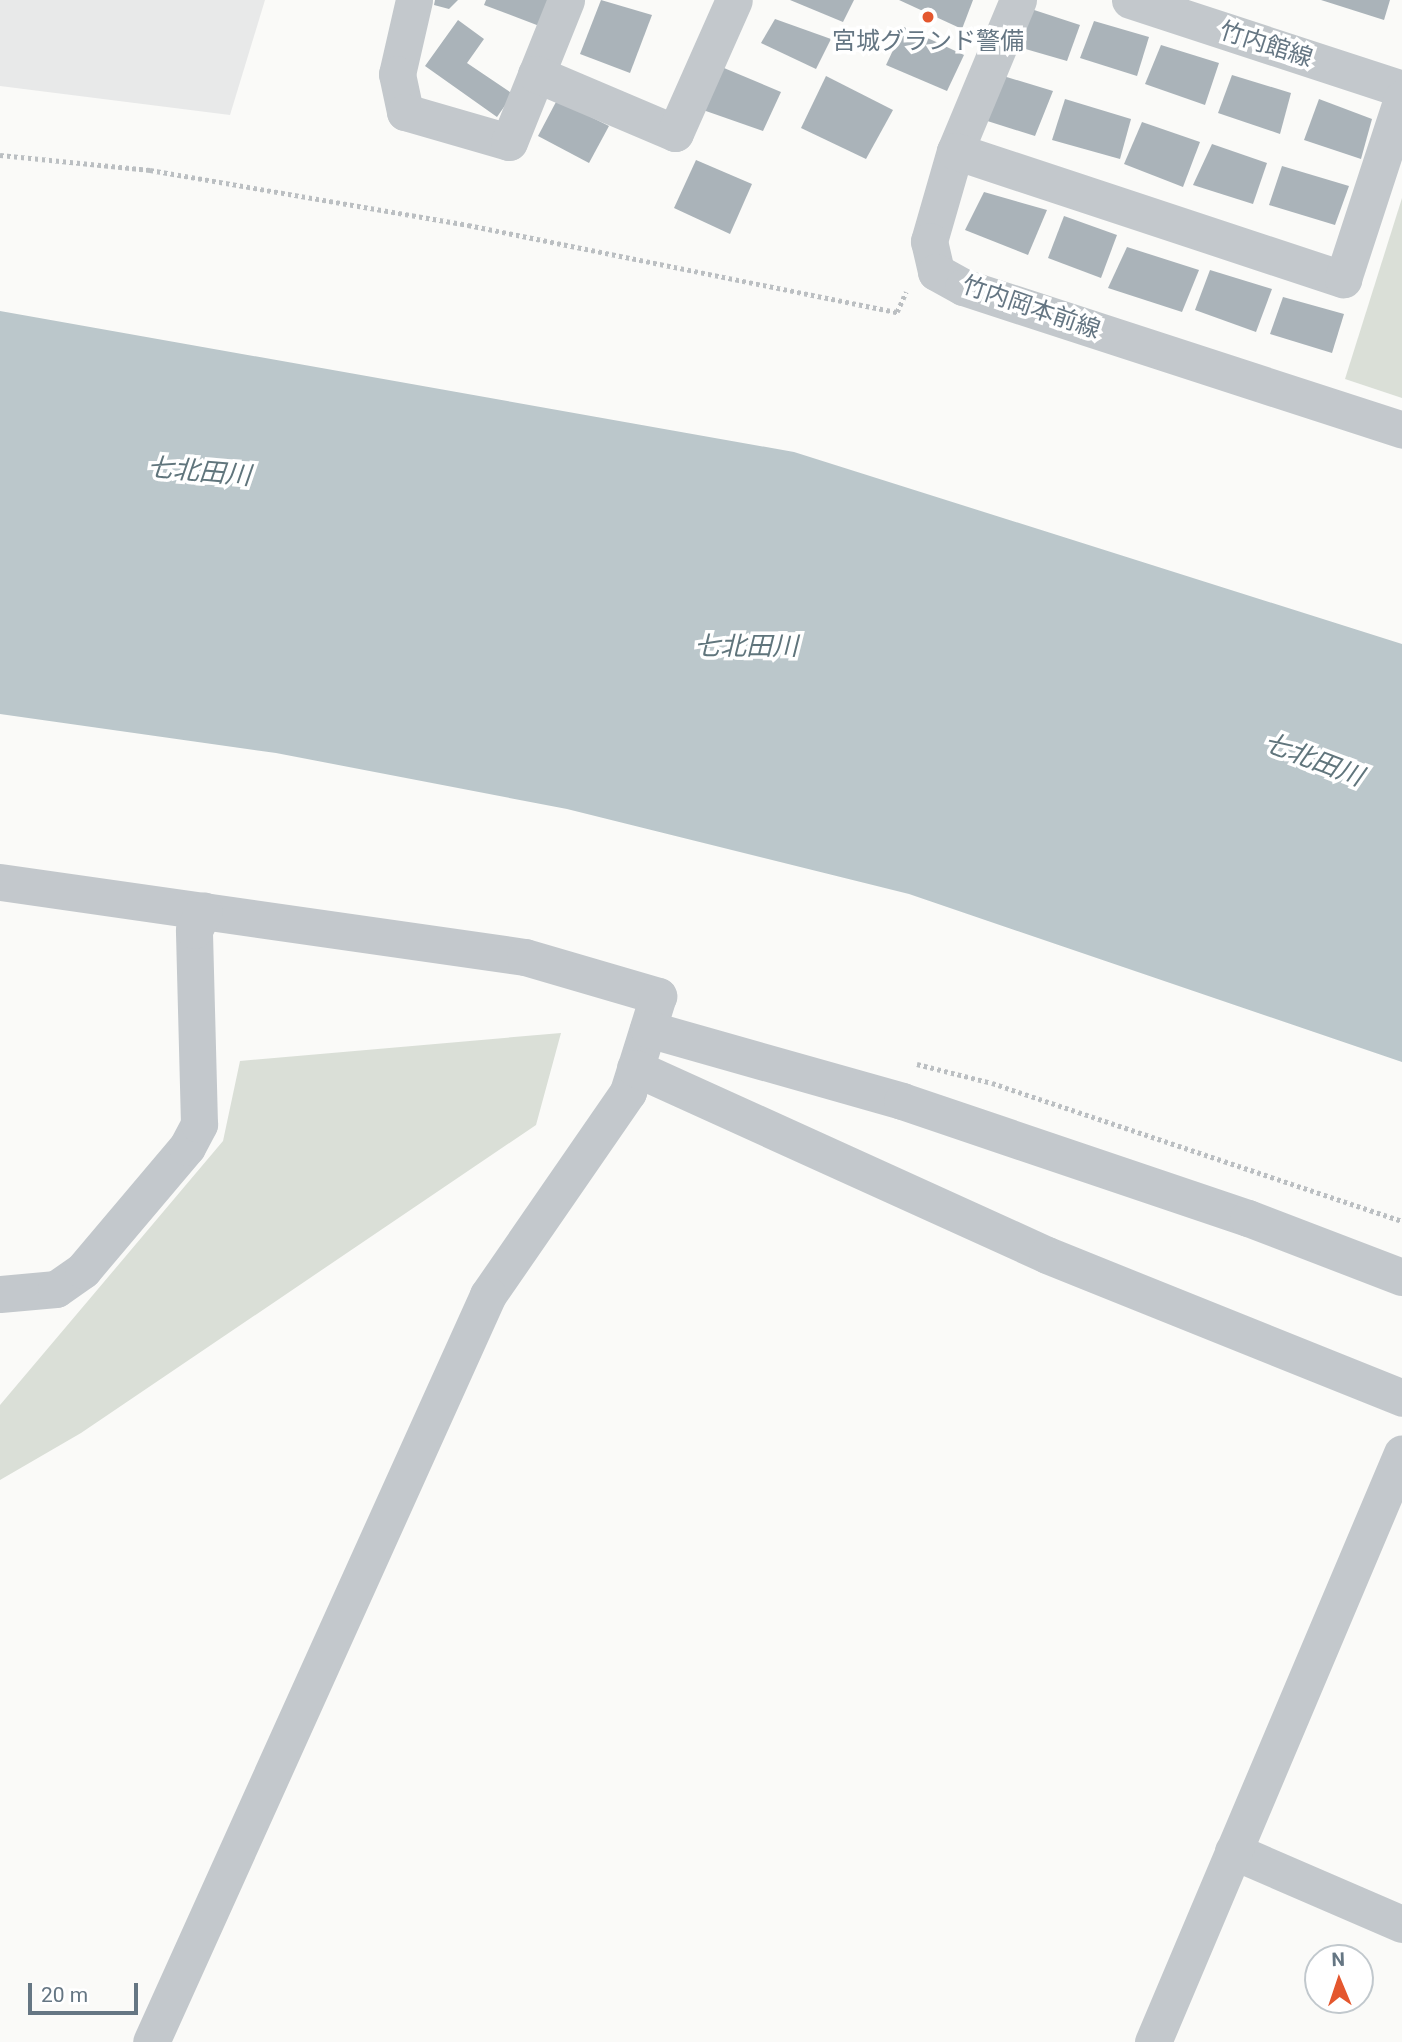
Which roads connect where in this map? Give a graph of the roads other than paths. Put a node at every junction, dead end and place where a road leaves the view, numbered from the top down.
1 (414, 0) edge
2 (566, 0) edge
3 (734, 0) edge
4 (1017, 0) edge
5 (1130, 0) edge
6 (537, 74) junction
7 (1402, 89) edge
8 (1402, 98) edge
9 (955, 152) junction
10 (1402, 430) edge
11 (0, 882) edge
12 (204, 910) junction
13 (648, 1029) junction
14 (635, 1068) junction
15 (1402, 1277) edge
16 (0, 1294) edge
17 (1402, 1398) edge
18 (1402, 1452) edge
19 (1233, 1851) junction
20 (1402, 1924) edge
21 (151, 2042) edge
22 (1153, 2042) edge

1 - 6 street
2 - 6 street
3 - 6 street
4 - 9 street, 竹内岡本前線
5 - 7 street, 竹内館線
8 - 9 street
9 - 10 street, 竹内岡本前線
11 - 12 street
12 - 13 street
12 - 16 street
13 - 14 street
13 - 15 street
14 - 17 street
14 - 21 street
18 - 19 street
19 - 20 street
19 - 22 street

